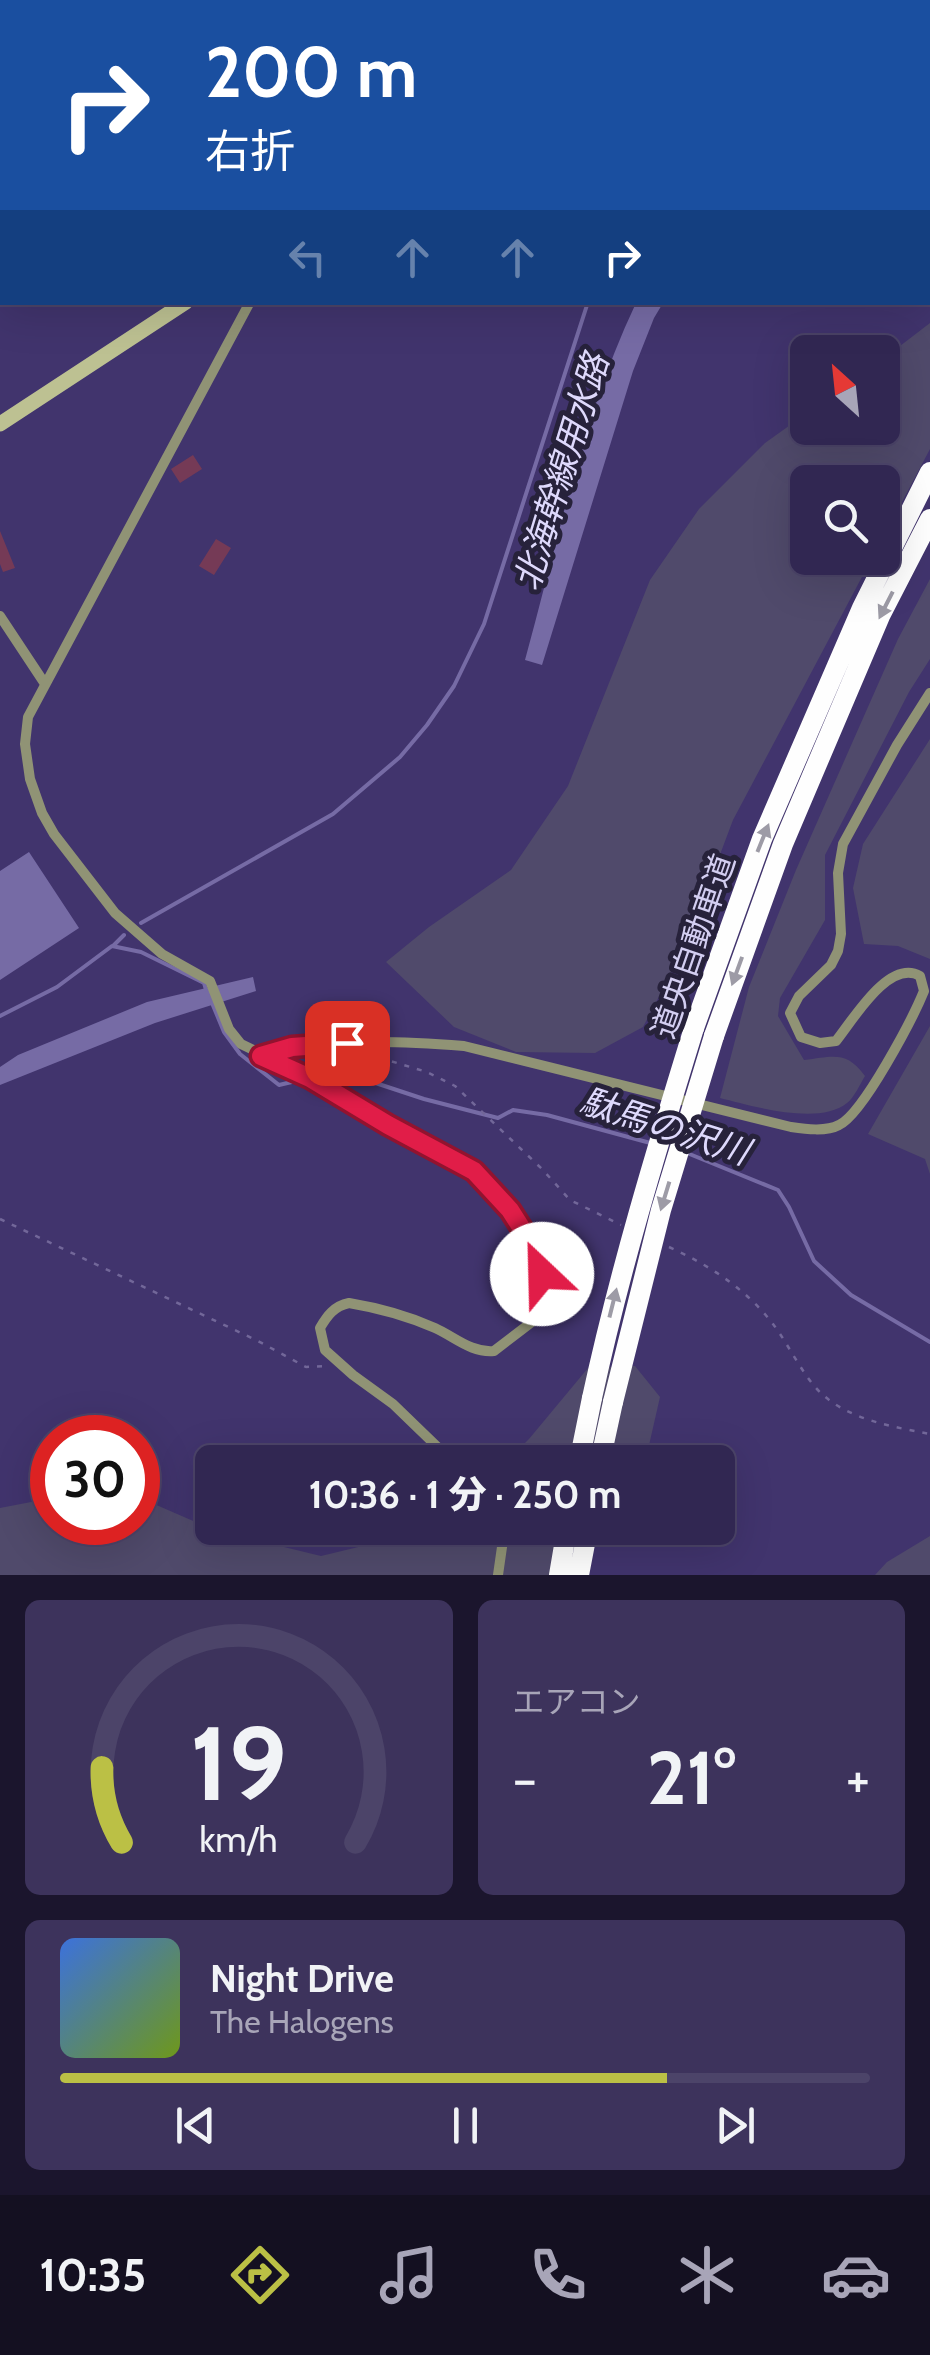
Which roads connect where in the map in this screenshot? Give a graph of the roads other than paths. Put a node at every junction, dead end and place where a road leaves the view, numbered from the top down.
1 (181, 305) edge
2 (248, 305) edge
3 (0, 424) edge
4 (930, 472) edge
5 (930, 519) edge
6 (0, 616) edge
7 (46, 684) junction
8 (930, 693) edge
9 (704, 1032) junction
10 (261, 1056) junction
11 (602, 1400) junction
12 (435, 1445) edge
13 (585, 1445) edge
14 (601, 1445) edge
15 (502, 1545) edge
16 (564, 1545) edge
17 (585, 1545) edge
18 (498, 1575) edge
19 (559, 1575) edge
20 (579, 1575) edge

1 - 3 main road
2 - 7 street
9 -> 4 highway, 道央自動車道
5 -> 9 highway, 道央自動車道
6 - 7 street
7 - 10 street
8 - 10 street
9 - 11 highway, 道央自動車道, bridge
10 - 12 street
11 - 13 highway, 道央自動車道
11 - 14 highway, 道央自動車道
15 - 18 street
16 - 19 highway
17 - 20 highway

